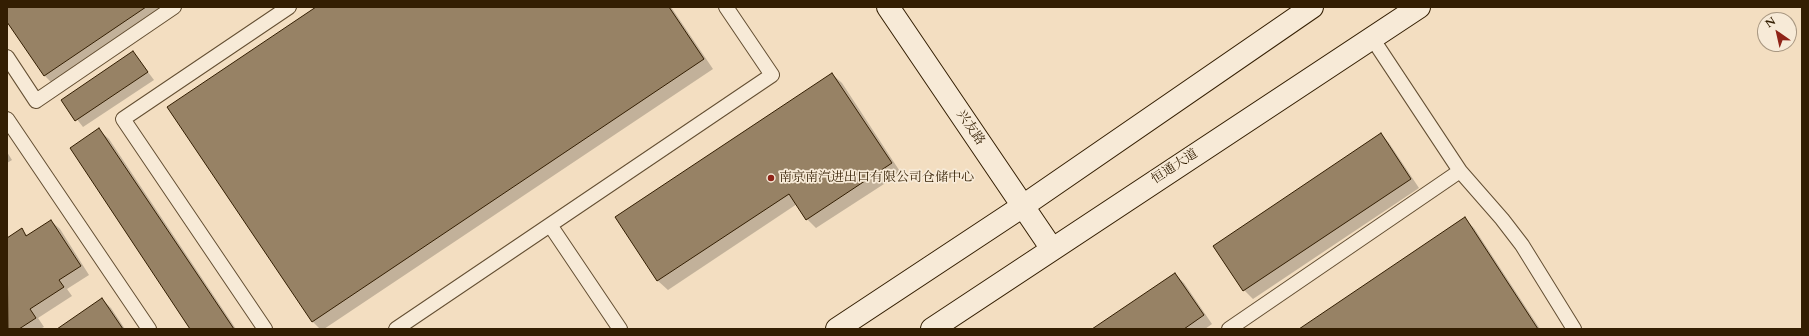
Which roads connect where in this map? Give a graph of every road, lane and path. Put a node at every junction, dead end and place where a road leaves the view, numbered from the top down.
1 (174, 7) edge
2 (289, 7) edge
3 (726, 7) edge
4 (888, 7) edge
5 (1312, 7) edge
6 (1419, 7) edge
7 (1372, 38) junction
8 (7, 57) edge
9 (7, 119) edge
10 (1460, 171) junction
11 (1023, 206) junction
12 (550, 225) junction
13 (1052, 248) junction
14 (149, 329) edge
15 (265, 329) edge
16 (396, 329) edge
17 (620, 329) edge
18 (838, 329) edge
19 (932, 329) edge
20 (1229, 329) edge
21 (1574, 329) edge

1 - 8 lane
2 - 15 lane
3 - 12 lane
4 - 11 main road, 兴友路
5 - 11 main road
6 - 7 main road, 恒通大道
7 - 10 lane
7 - 13 main road, 恒通大道
9 - 14 lane
10 - 20 lane
10 - 21 lane
11 - 13 main road, 兴友路
11 - 18 main road
12 - 16 lane
12 - 17 lane
13 - 19 main road, 恒通大道

